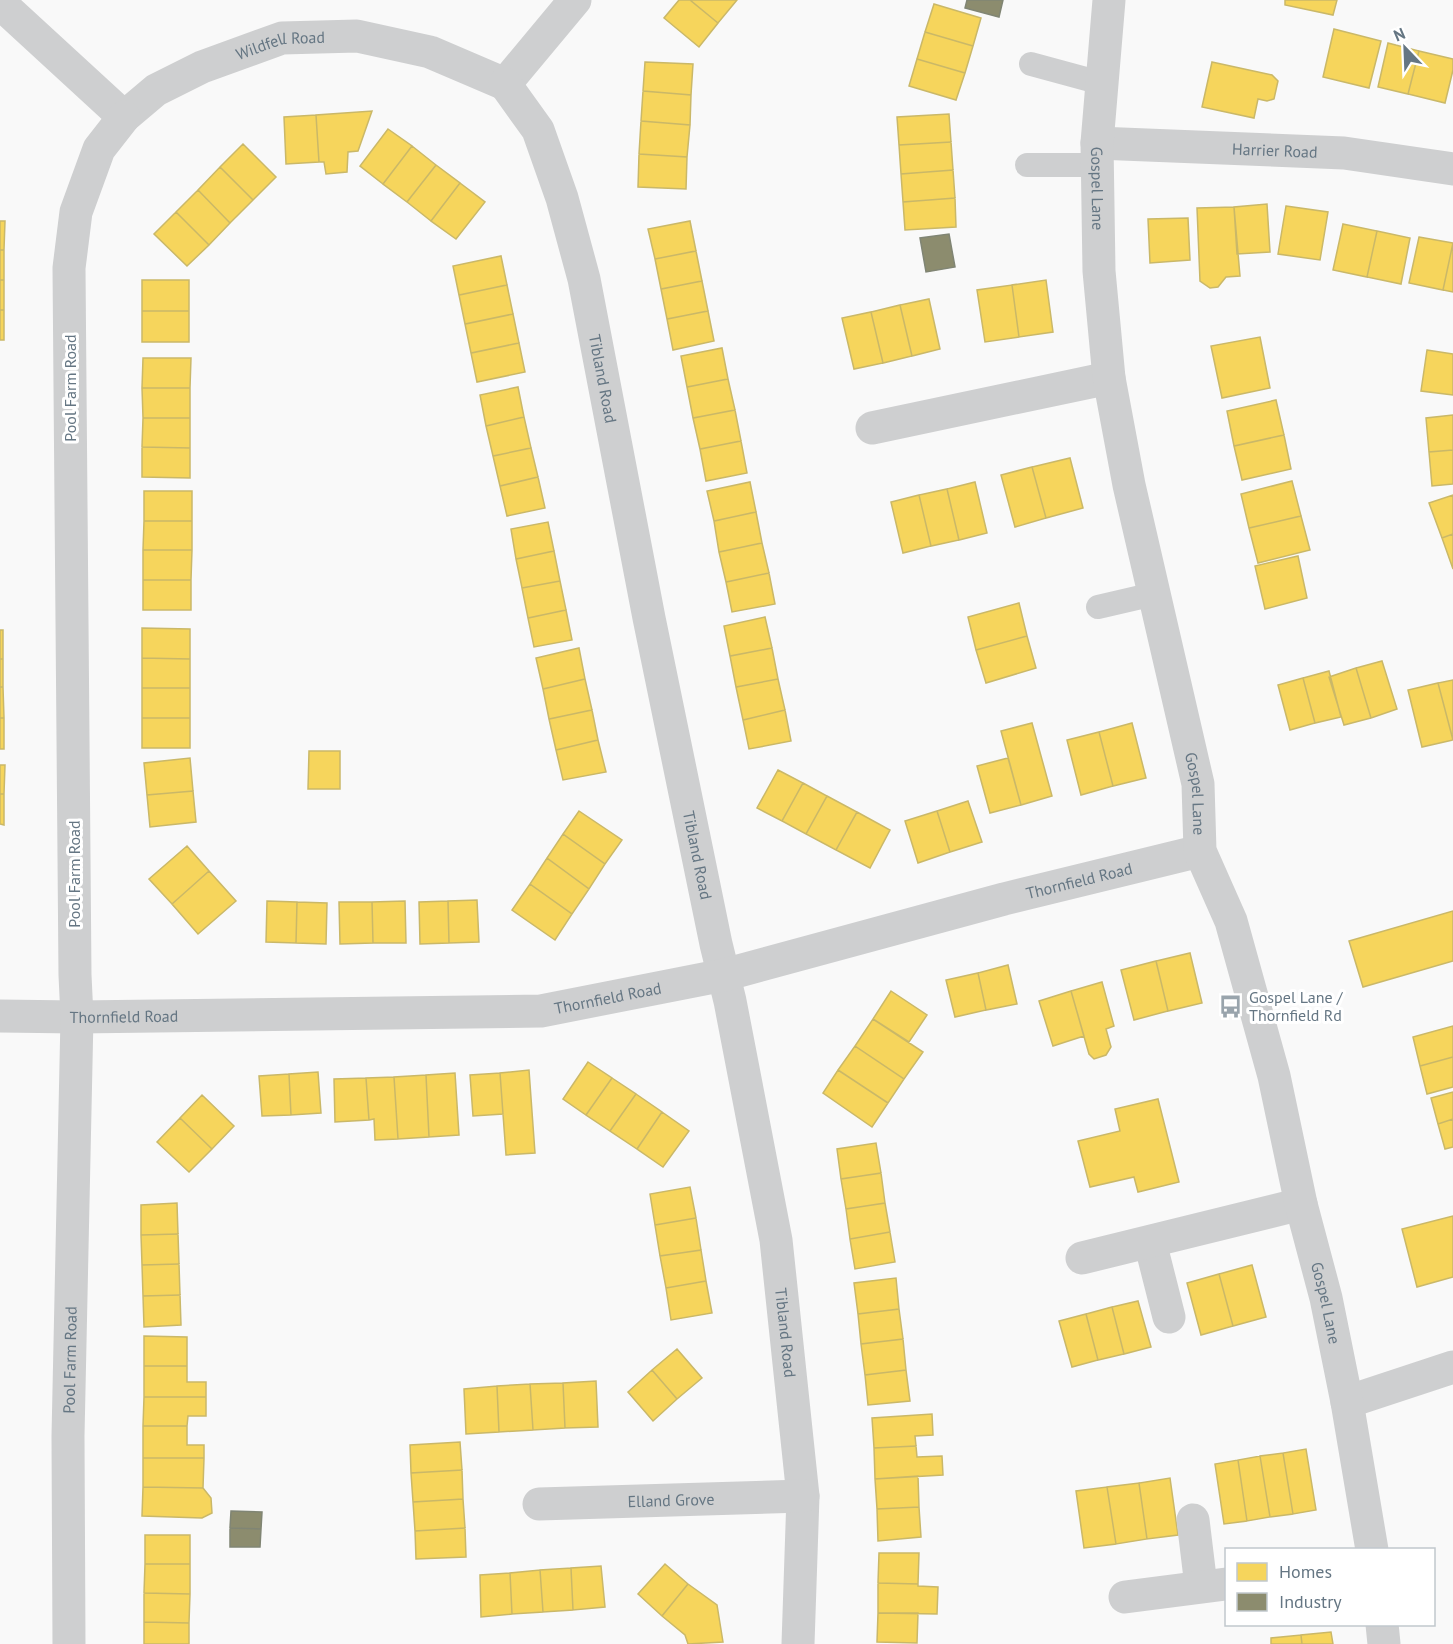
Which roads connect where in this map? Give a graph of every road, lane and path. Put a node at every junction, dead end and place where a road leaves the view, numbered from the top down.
1 (574, 0) edge
2 (1109, 0) edge
3 (0, 3) edge
4 (1031, 64) dead end
5 (1101, 83) junction
6 (505, 84) junction
7 (124, 117) junction
8 (1097, 154) junction
9 (1027, 165) dead end
10 (1453, 169) edge
11 (1109, 378) junction
12 (872, 428) dead end
13 (1154, 594) junction
14 (1098, 607) dead end
15 (1200, 851) junction
16 (724, 975) junction
17 (0, 1016) edge
18 (77, 1017) junction
19 (1301, 1204) junction
20 (1150, 1242) junction
21 (1082, 1258) dead end
22 (1169, 1317) dead end
23 (1453, 1367) edge
24 (1347, 1402) junction
25 (802, 1496) junction
26 (539, 1504) dead end
27 (1193, 1520) dead end
28 (1372, 1548) edge
29 (1214, 1585) edge
30 (1125, 1597) dead end
31 (1382, 1626) edge
32 (69, 1644) edge
33 (798, 1644) edge
34 (1384, 1644) edge

1 - 6 street
2 - 5 street, Gospel Lane
3 - 7 street
4 - 5 lane
5 - 8 street, Gospel Lane
6 - 7 street, Wildfell Road
6 - 16 street, Tibland Road
7 - 18 street, Pool Farm Road
8 - 9 lane
8 - 10 street, Harrier Road
8 - 11 street, Gospel Lane
11 - 12 street
11 - 13 street, Gospel Lane
13 - 14 lane
13 - 15 street, Gospel Lane
15 - 16 street, Thornfield Road
15 - 19 street, Gospel Lane
16 - 18 street, Thornfield Road
16 - 25 street, Tibland Road
17 - 18 street, Thornfield Road
18 - 32 street, Pool Farm Road
19 - 20 street
19 - 24 street, Gospel Lane
20 - 21 street
20 - 22 street
23 - 24 street
24 - 28 street, Gospel Lane
25 - 26 street, Elland Grove
25 - 33 street, Tibland Road
27 - 29 street
29 - 30 street
31 - 34 street

